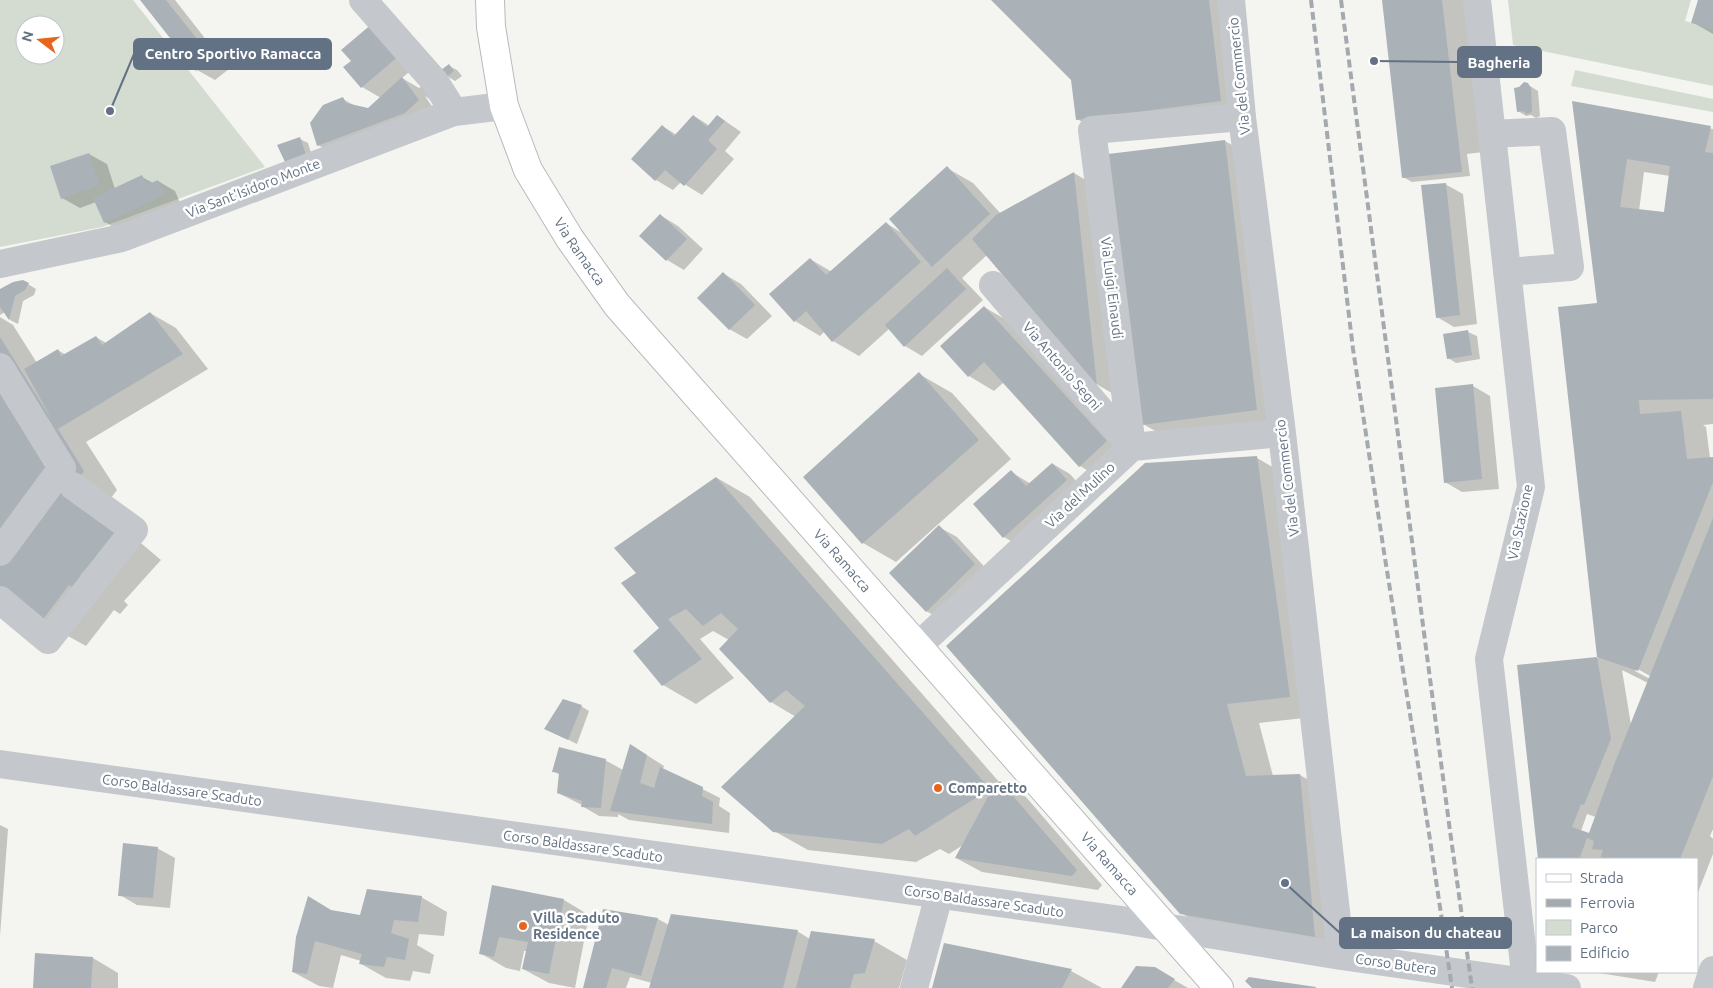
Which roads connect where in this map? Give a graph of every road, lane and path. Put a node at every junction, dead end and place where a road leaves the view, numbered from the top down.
1 (363, 0) edge
2 (490, 0) edge
3 (1231, 0) edge
4 (1477, 0) edge
5 (504, 106) junction
6 (454, 112) junction
7 (1242, 117) junction
8 (1492, 134) junction
9 (0, 264) edge
10 (1507, 272) junction
11 (993, 285) dead end
12 (0, 367) edge
13 (1282, 433) junction
14 (1132, 447) junction
15 (76, 491) dead end
16 (0, 552) edge
17 (0, 600) edge
18 (919, 645) junction
19 (0, 764) edge
20 (939, 895) junction
21 (1166, 928) junction
22 (1341, 956) junction
23 (1713, 970) edge
24 (1526, 982) junction
25 (914, 988) edge
26 (1219, 988) edge
27 (1567, 988) edge
28 (1707, 988) edge

1 - 6 street
2 - 5 main road, Via Ramacca
3 - 7 street, Via del Commercio
4 - 8 street, Via Stazione
5 - 6 street, Via Sant'Isidoro Monte
5 - 18 main road, Via Ramacca
6 - 9 street, Via Sant'Isidoro Monte
7 - 13 street, Via del Commercio
7 - 14 street, Via Luigi Einaudi
8 - 10 street, Via Stazione
8 - 10 street
10 - 24 street, Via Stazione
11 - 14 street, Via Antonio Segni
12 - 16 street
13 - 14 street
13 - 22 street, Via del Commercio
14 - 18 street, Via del Mulino
15 - 17 street
18 - 21 main road, Via Ramacca
19 - 20 street, Corso Baldassare Scaduto
20 - 21 street, Corso Baldassare Scaduto
20 - 25 street
21 - 22 street, Corso Butera
21 - 26 main road, Via Ramacca
22 - 24 street, Corso Butera
23 - 28 street
24 - 27 street, Corso Butera

